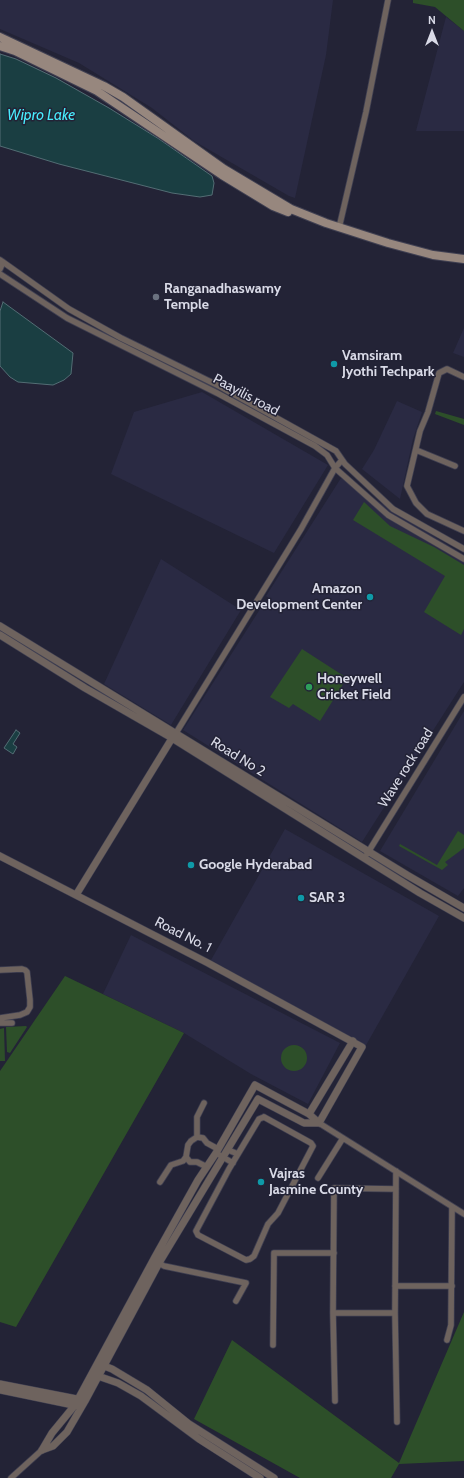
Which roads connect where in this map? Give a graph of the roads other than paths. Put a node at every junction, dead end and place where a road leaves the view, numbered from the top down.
1 (388, 0) edge
2 (0, 37) edge
3 (0, 46) edge
4 (339, 228) junction
5 (464, 259) edge
6 (1, 261) edge
7 (464, 265) edge
8 (0, 269) edge
9 (0, 274) edge
10 (464, 377) edge
11 (416, 450) junction
12 (342, 460) junction
13 (455, 466) dead end
14 (335, 468) junction
15 (393, 509) junction
16 (388, 515) junction
17 (464, 531) edge
18 (464, 549) edge
19 (464, 559) edge
20 (0, 626) edge
21 (0, 635) edge
22 (464, 697) edge
23 (174, 736) junction
24 (369, 851) junction
25 (0, 856) edge
26 (365, 858) junction
27 (76, 895) junction
28 (464, 908) edge
29 (464, 918) edge
30 (0, 970) edge
31 (0, 1018) edge
32 (0, 1023) edge
33 (12, 1023) dead end
34 (353, 1041) junction
35 (204, 1103) dead end
36 (309, 1114) junction
37 (319, 1123) junction
38 (197, 1137) junction
39 (343, 1138) junction
40 (228, 1150) junction
41 (217, 1151) junction
42 (238, 1154) junction
43 (186, 1157) junction
44 (223, 1157) junction
45 (233, 1163) junction
46 (207, 1167) junction
47 (396, 1171) junction
48 (318, 1178) dead end
49 (160, 1182) dead end
50 (396, 1189) junction
51 (452, 1207) junction
52 (464, 1214) edge
53 (334, 1253) junction
54 (159, 1263) junction
55 (395, 1286) junction
56 (452, 1286) junction
57 (236, 1301) dead end
58 (333, 1313) junction
59 (395, 1313) junction
60 (447, 1340) dead end
61 (273, 1345) dead end
62 (100, 1364) junction
63 (95, 1375) junction
64 (0, 1384) edge
65 (0, 1390) edge
66 (336, 1401) dead end
67 (80, 1403) junction
68 (397, 1422) dead end
69 (42, 1450) junction
70 (12, 1478) edge
71 (260, 1478) edge
72 (274, 1478) edge

1 - 4 street
2 - 4 main road
3 - 7 main road
4 - 5 main road
6 - 8 street, Paayilis road
6 - 12 street, Paayilis road
9 - 14 street, Paayilis road
10 - 11 street
11 - 13 street
11 - 17 street
12 - 14 street
12 - 15 street, Paayilis road
14 - 16 street, Paayilis road
14 - 23 street
15 - 16 street
15 - 18 street, Paayilis road
16 - 19 street, Paayilis road
20 - 23 street, Road No 2
21 - 23 street, Road No 2
22 - 24 street, Wave rock road
23 - 24 street, Road No 2
23 - 26 street, Road No 2
23 - 27 street
24 - 26 street, Wave rock road
24 - 28 street, Road No 2
25 - 27 street, Road No. 1
26 - 29 street, Road No 2
27 - 34 street, Road No. 1
30 - 31 street
32 - 33 street
34 - 36 street
34 - 37 street, Road No. 1
35 - 38 street
36 - 37 street
36 - 41 street
37 - 39 street
37 - 40 street
38 - 41 street
38 - 43 street
39 - 47 street
39 - 48 street
40 - 42 street
40 - 44 street
41 - 44 street
41 - 46 street
42 - 45 street
42 - 45 street
43 - 46 street
43 - 49 street
44 - 45 street
44 - 54 street
46 - 62 street
47 - 50 street
47 - 51 street
50 - 53 street
50 - 55 street
51 - 52 street
51 - 56 street
53 - 58 street
53 - 61 street
54 - 57 street
54 - 62 street
55 - 56 street
55 - 59 street
56 - 60 street
58 - 59 street
58 - 66 street
59 - 68 street
62 - 63 street
62 - 72 street
63 - 67 street
63 - 71 street
64 - 67 street
65 - 67 street
67 - 69 street
67 - 69 street
69 - 70 street

